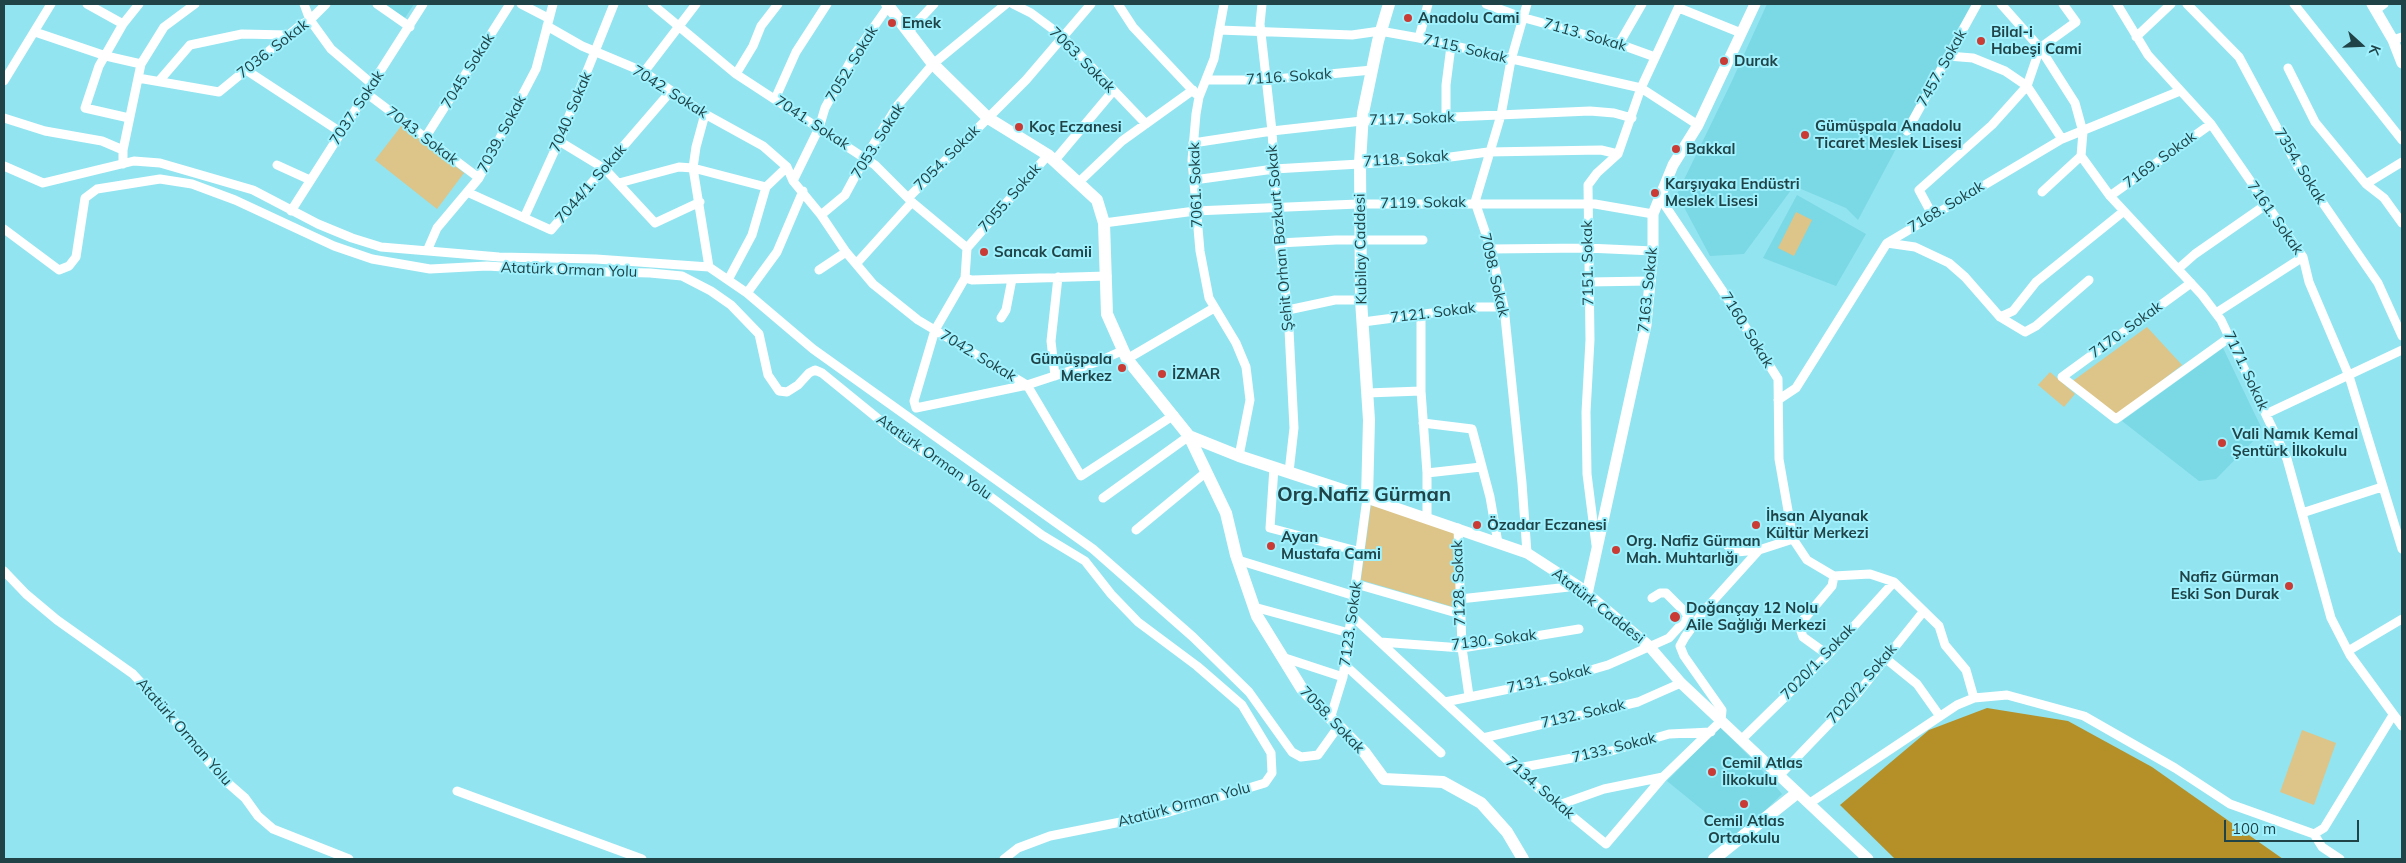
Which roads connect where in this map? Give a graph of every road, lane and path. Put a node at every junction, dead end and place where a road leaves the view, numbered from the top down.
1 (51, 4) edge
2 (87, 4) edge
3 (139, 4) edge
4 (195, 4) edge
5 (304, 4) edge
6 (326, 4) edge
7 (377, 4) edge
8 (423, 4) edge
9 (510, 4) edge
10 (521, 4) edge
11 (553, 4) edge
12 (614, 4) edge
13 (652, 4) edge
14 (696, 4) edge
15 (778, 4) edge
16 (827, 4) edge
17 (889, 4) edge
18 (934, 4) edge
19 (1006, 4) edge
20 (1013, 4) edge
21 (1091, 4) edge
22 (1118, 4) edge
23 (1224, 4) edge
24 (1262, 4) edge
25 (1389, 4) edge
26 (1428, 4) edge
27 (1486, 4) edge
28 (1527, 4) edge
29 (1642, 4) edge
30 (1755, 4) edge
31 (1978, 4) edge
32 (2002, 4) edge
33 (2063, 4) edge
34 (2118, 4) edge
35 (2171, 4) edge
36 (2294, 4) edge
37 (1680, 6) edge
38 (2194, 6) edge
39 (2377, 6) edge
40 (1522, 17) junction
41 (310, 20) junction
42 (548, 22) junction
43 (123, 24) junction
44 (678, 25) junction
45 (410, 27) junction
46 (1219, 30) junction
47 (1380, 30) junction
48 (909, 31) junction
49 (35, 32) junction
50 (1260, 32) junction
51 (1742, 33) junction
52 (288, 35) junction
53 (1062, 36) junction
54 (2136, 37) junction
55 (1419, 38) junction
56 (2397, 38) edge
57 (1619, 44) junction
58 (1451, 46) junction
59 (2040, 48) junction
60 (596, 52) junction
61 (106, 56) junction
62 (1948, 56) junction
63 (1655, 57) junction
64 (1511, 60) junction
65 (2402, 63) edge
66 (141, 64) junction
67 (933, 64) junction
68 (2288, 68) dead end
69 (246, 70) junction
70 (1372, 70) junction
71 (644, 72) junction
72 (736, 74) junction
73 (138, 78) junction
74 (1207, 80) junction
75 (1265, 80) junction
76 (4, 81) edge
77 (159, 81) junction
78 (372, 84) junction
79 (2027, 86) junction
80 (1641, 88) junction
81 (672, 91) junction
82 (1113, 91) junction
83 (2180, 91) junction
84 (366, 93) junction
85 (1196, 94) junction
86 (775, 100) junction
87 (705, 114) junction
88 (1501, 115) junction
89 (4, 118) edge
90 (129, 118) junction
91 (988, 118) junction
92 (1446, 118) junction
93 (1632, 118) junction
94 (1362, 121) junction
95 (1146, 124) junction
96 (2211, 124) junction
97 (1698, 125) junction
98 (819, 128) junction
99 (1272, 131) junction
100 (1907, 131) dead end
101 (2083, 132) junction
102 (342, 133) junction
103 (425, 138) junction
104 (2062, 139) junction
105 (2402, 140) edge
106 (559, 141) junction
107 (1193, 143) junction
108 (123, 150) junction
109 (1488, 152) junction
110 (1618, 154) junction
111 (2081, 156) junction
112 (865, 158) junction
113 (1051, 158) junction
114 (2402, 162) edge
115 (1360, 163) junction
116 (123, 164) junction
117 (277, 164) dead end
118 (4, 166) edge
119 (787, 167) junction
120 (693, 168) junction
121 (605, 169) junction
122 (1274, 169) junction
123 (479, 178) junction
124 (310, 180) junction
125 (1194, 180) junction
126 (793, 181) junction
127 (1079, 182) junction
128 (619, 183) junction
129 (2366, 184) junction
130 (766, 187) junction
131 (467, 192) junction
132 (804, 192) junction
133 (2042, 192) dead end
134 (2110, 196) junction
135 (1660, 198) junction
136 (910, 200) junction
137 (700, 202) junction
138 (1475, 202) junction
139 (1358, 204) junction
140 (1586, 204) junction
141 (2267, 204) junction
142 (1276, 206) junction
143 (291, 211) junction
144 (1195, 211) junction
145 (2124, 211) junction
146 (1654, 214) junction
147 (821, 215) junction
148 (1932, 216) junction
149 (524, 218) junction
150 (1104, 223) junction
151 (2402, 223) edge
152 (4, 229) edge
153 (1359, 240) junction
154 (1423, 240) dead end
155 (1279, 243) junction
156 (1887, 243) junction
157 (967, 248) junction
158 (1491, 248) junction
159 (1588, 248) junction
160 (427, 251) junction
161 (1653, 251) junction
162 (846, 252) junction
163 (2303, 257) junction
164 (856, 264) junction
165 (709, 267) junction
166 (2178, 269) junction
167 (819, 270) dead end
168 (1107, 276) junction
169 (1058, 277) junction
170 (965, 278) junction
171 (1012, 279) junction
172 (728, 280) junction
173 (2089, 280) dead end
174 (1588, 282) junction
175 (1650, 282) junction
176 (2191, 283) junction
177 (748, 294) junction
178 (1361, 300) junction
179 (1504, 307) junction
180 (1214, 308) junction
181 (1288, 310) junction
182 (2216, 313) junction
183 (1422, 314) junction
184 (2000, 317) junction
185 (1001, 318) dead end
186 (1363, 322) junction
187 (935, 330) junction
188 (2402, 336) edge
189 (2230, 337) junction
190 (2402, 350) edge
191 (1125, 354) junction
192 (1055, 376) junction
193 (2349, 376) junction
194 (1027, 385) junction
195 (1421, 392) junction
196 (1367, 394) junction
197 (1778, 400) junction
198 (916, 408) junction
199 (2266, 414) junction
200 (1174, 415) junction
201 (911, 418) junction
202 (1423, 423) junction
203 (1189, 436) junction
204 (1239, 456) junction
205 (1481, 467) junction
206 (1274, 468) junction
207 (1289, 472) junction
208 (1205, 473) junction
209 (1427, 473) junction
210 (2382, 487) junction
211 (1103, 498) dead end
212 (1367, 498) junction
213 (2302, 513) junction
214 (1427, 519) junction
215 (1458, 528) junction
216 (1136, 530) dead end
217 (1793, 539) junction
218 (1498, 543) junction
219 (1728, 546) dead end
220 (1596, 548) junction
221 (2402, 549) edge
222 (1759, 550) junction
223 (1361, 552) junction
224 (1527, 553) junction
225 (1238, 560) junction
226 (4, 571) edge
227 (1834, 576) junction
228 (1894, 582) junction
229 (1356, 584) junction
230 (1578, 586) junction
231 (1587, 594) junction
232 (1355, 596) junction
233 (1652, 598) dead end
234 (1460, 599) junction
235 (1254, 607) junction
236 (1923, 612) junction
237 (1460, 614) junction
238 (1352, 616) junction
239 (2402, 619) edge
240 (1579, 628) dead end
241 (1349, 633) junction
242 (1380, 642) junction
243 (1649, 646) junction
244 (1462, 648) junction
245 (2348, 651) junction
246 (1828, 655) junction
247 (1280, 656) junction
248 (1885, 658) junction
249 (1345, 665) junction
250 (1343, 677) junction
251 (1681, 683) junction
252 (1469, 696) junction
253 (1974, 698) junction
254 (1445, 702) junction
255 (2393, 715) junction
256 (1939, 716) junction
257 (1721, 721) junction
258 (1334, 723) junction
259 (2402, 726) edge
260 (1711, 732) junction
261 (1483, 738) junction
262 (1740, 740) junction
263 (1441, 753) dead end
264 (1518, 768) junction
265 (1779, 776) junction
266 (1663, 777) junction
267 (457, 791) dead end
268 (1797, 793) junction
269 (1810, 803) junction
270 (1559, 805) junction
271 (2314, 834) junction
272 (349, 859) edge
273 (642, 859) edge
274 (1004, 859) edge
275 (1523, 859) edge
276 (1714, 859) edge
277 (1868, 859) edge
278 (2340, 859) edge

1 - 49 street
2 - 43 street
3 - 43 street
4 - 66 street
5 - 41 street
6 - 41 street, 7036. Sokak
7 - 45 street
8 - 45 street, 7037. Sokak
9 - 103 street, 7045. Sokak
10 - 42 street, 7042. Sokak
11 - 42 street, 7039. Sokak
12 - 60 street, 7040. Sokak
13 - 44 street, 7041. Sokak
14 - 44 street
15 - 72 street
16 - 86 street
17 - 48 main road
17 - 98 street, 7052. Sokak
18 - 48 street
19 - 67 street, 7053. Sokak
20 - 53 street, 7063. Sokak
21 - 53 street, 7054. Sokak
22 - 85 street
23 - 46 street, 7061. Sokak
24 - 50 street, Şehit Orhan Bozkurt Sokak
25 - 47 main road, Kubilay Caddesi
26 - 55 street
27 - 40 street, 7113. Sokak
28 - 40 street
29 - 57 street
30 - 51 street, 7163. Sokak
31 - 62 street, 7457. Sokak
32 - 59 street
33 - 59 street
34 - 54 street, 7161. Sokak
35 - 54 street
36 - 105 street
37 - 51 street
37 - 63 street, 7151. Sokak
38 - 188 street, 7354. Sokak
39 - 56 street
40 - 57 street, 7113. Sokak
40 - 64 street
41 - 52 street, 7036. Sokak
41 - 78 street
42 - 60 street, 7042. Sokak
42 - 123 street, 7039. Sokak
43 - 61 street
44 - 71 street
44 - 72 street, 7041. Sokak
45 - 78 street, 7037. Sokak
46 - 50 street, 7115. Sokak
46 - 74 street, 7061. Sokak
47 - 50 street, 7115. Sokak
47 - 55 street, 7115. Sokak
47 - 70 main road, Kubilay Caddesi
48 - 67 main road
49 - 61 street
49 - 76 street
50 - 75 street, Şehit Orhan Bozkurt Sokak
51 - 97 street, 7163. Sokak
52 - 69 street, 7036. Sokak
52 - 77 street
53 - 82 street, 7063. Sokak
53 - 91 street, 7054. Sokak
54 - 83 street, 7161. Sokak
55 - 58 street, 7115. Sokak
56 - 65 street
57 - 63 street, 7113. Sokak
58 - 64 street, 7115. Sokak
58 - 92 street
59 - 79 street
59 - 101 street
60 - 71 street, 7042. Sokak
60 - 106 street, 7040. Sokak
61 - 66 street
61 - 90 street
62 - 79 street
62 - 100 street, 7457. Sokak
63 - 80 street, 7151. Sokak
64 - 80 street, 7115. Sokak
64 - 88 street
66 - 73 street
67 - 91 main road
67 - 112 street, 7053. Sokak
68 - 129 street
69 - 77 street, 7036. Sokak
69 - 102 street
70 - 75 street, 7116. Sokak
70 - 94 main road, Kubilay Caddesi
71 - 81 street, 7042. Sokak
72 - 86 street, 7041. Sokak
73 - 77 street
73 - 90 street
74 - 75 street, 7116. Sokak
74 - 85 street, 7061. Sokak
75 - 99 street, Şehit Orhan Bozkurt Sokak
78 - 84 street, 7037. Sokak
79 - 104 street
79 - 148 street
80 - 93 street, 7151. Sokak
80 - 97 street, 7115. Sokak
81 - 87 street, 7042. Sokak
81 - 121 street, 7044/1. Sokak
82 - 95 street, 7063. Sokak
82 - 113 street, 7055. Sokak
83 - 96 street, 7161. Sokak
83 - 101 street, 7168. Sokak
84 - 102 street, 7037. Sokak
84 - 103 street, 7043. Sokak
85 - 95 street
85 - 107 street, 7061. Sokak
86 - 98 street, 7041. Sokak
87 - 119 street, 7042. Sokak
87 - 120 street
88 - 92 street, 7117. Sokak
88 - 93 street, 7117. Sokak
88 - 109 street
89 - 108 street
90 - 108 street
91 - 113 main road
91 - 136 street, 7054. Sokak
92 - 94 street, 7117. Sokak
93 - 110 street, 7151. Sokak
94 - 99 street, 7117. Sokak
94 - 115 main road, Kubilay Caddesi
95 - 127 street
96 - 134 street, 7169. Sokak
96 - 141 street, 7161. Sokak
97 - 135 street, 7163. Sokak
98 - 112 street, 7041. Sokak
98 - 126 street, 7052. Sokak
99 - 107 street, 7117. Sokak
99 - 122 street, Şehit Orhan Bozkurt Sokak
101 - 104 street, 7168. Sokak
101 - 111 street
102 - 124 street, 7037. Sokak
103 - 123 street, 7043. Sokak
104 - 148 street, 7168. Sokak
106 - 121 street
106 - 149 street, 7040. Sokak
107 - 125 street, 7061. Sokak
108 - 116 street
109 - 110 street, 7118. Sokak
109 - 115 street, 7118. Sokak
109 - 138 street
110 - 140 street, 7151. Sokak
111 - 133 street
111 - 134 street, 7171. Sokak
112 - 136 street, 7041. Sokak
112 - 147 street, 7053. Sokak
113 - 127 main road
113 - 157 street, 7055. Sokak
114 - 129 street
115 - 122 street, 7118. Sokak
115 - 139 main road, Kubilay Caddesi
116 - 118 street
116 - 143 street
117 - 124 street
119 - 126 street, 7042. Sokak
119 - 130 street
120 - 128 street
120 - 130 street
120 - 137 street
121 - 128 street
121 - 149 street, 7044/1. Sokak
122 - 125 street, 7118. Sokak
122 - 142 street, Şehit Orhan Bozkurt Sokak
123 - 131 street, 7039. Sokak
124 - 143 street, 7037. Sokak
125 - 144 street, 7061. Sokak
126 - 132 street, 7042. Sokak
127 - 150 main road
128 - 137 street
129 - 151 street
130 - 172 street
131 - 149 street, 7044/1. Sokak
131 - 160 street, 7039. Sokak
132 - 147 street, 7042. Sokak
132 - 177 street
134 - 145 street, 7171. Sokak
135 - 146 street, 7163. Sokak
135 - 197 street, 7160. Sokak
136 - 157 street, 7041. Sokak
136 - 164 street, 7054. Sokak
137 - 165 street
138 - 139 street, 7119. Sokak
138 - 140 street, 7119. Sokak
138 - 158 street, 7098. Sokak
139 - 142 street, 7119. Sokak
139 - 153 main road, Kubilay Caddesi
140 - 146 street, 7119. Sokak
140 - 159 street, 7151. Sokak
141 - 163 street, 7161. Sokak
141 - 166 street
142 - 144 street, 7119. Sokak
142 - 155 street, Şehit Orhan Bozkurt Sokak
143 - 160 street
144 - 150 street, 7119. Sokak
144 - 180 street, 7061. Sokak
145 - 166 street, 7171. Sokak
145 - 184 street
146 - 161 street, 7163. Sokak
147 - 162 street, 7042. Sokak
148 - 156 street, 7168. Sokak
150 - 168 main road
152 - 274 street, Atatürk Orman Yolu
153 - 154 street
153 - 155 street
153 - 178 main road, Kubilay Caddesi
155 - 181 street, Şehit Orhan Bozkurt Sokak
156 - 184 street
156 - 197 street, 7168. Sokak
157 - 170 street
158 - 159 street
158 - 179 street, 7098. Sokak
159 - 161 street
159 - 174 street, 7151. Sokak
160 - 165 street
161 - 175 street, 7163. Sokak
162 - 164 street, 7042. Sokak
162 - 167 street
163 - 182 street
163 - 193 street, 7161. Sokak
164 - 187 street, 7042. Sokak
165 - 172 street, 7123. Sokak
166 - 176 street, 7171. Sokak
168 - 169 street
168 - 191 main road
169 - 171 street
169 - 192 street
170 - 171 street
170 - 187 street
171 - 185 street
172 - 177 street, 7123. Sokak
173 - 184 street
174 - 175 street
174 - 220 street, 7151. Sokak
175 - 220 street, 7163. Sokak
176 - 182 street, 7171. Sokak
176 - 189 street, 7170. Sokak
177 - 201 street, 7123. Sokak
178 - 181 street
178 - 186 main road, Kubilay Caddesi
179 - 183 street, 7121. Sokak
179 - 224 street, 7098. Sokak
180 - 191 street
180 - 204 street, 7061. Sokak
181 - 207 street, Şehit Orhan Bozkurt Sokak
182 - 189 street, 7171. Sokak
183 - 186 street, 7121. Sokak
183 - 195 street
186 - 196 main road, Kubilay Caddesi
187 - 194 street, 7042. Sokak
187 - 198 street
189 - 199 street, 7171. Sokak
190 - 193 street
191 - 192 street
191 - 200 main road
192 - 194 street
193 - 199 street
193 - 210 street, 7161. Sokak
194 - 198 street
194 - 200 street, 7042. Sokak
195 - 196 street
195 - 202 street
196 - 212 main road, Kubilay Caddesi
197 - 217 street, 7160. Sokak
198 - 201 street
199 - 213 street, 7171. Sokak
200 - 203 main road
201 - 258 street, 7123. Sokak
202 - 205 street
202 - 209 street
203 - 204 main road, Atatürk Caddesi
203 - 208 main road, 7058. Sokak
203 - 211 street
204 - 206 main road, Atatürk Caddesi
205 - 209 street
205 - 218 street
206 - 207 main road, Atatürk Caddesi
206 - 223 street
207 - 212 main road, Atatürk Caddesi
208 - 216 street
208 - 225 main road, 7058. Sokak
209 - 214 street
210 - 213 street
210 - 221 street, 7161. Sokak
212 - 214 street, Atatürk Caddesi
212 - 223 street, 7123. Sokak
213 - 245 street, 7171. Sokak
214 - 215 street, Atatürk Caddesi
215 - 218 street, Atatürk Caddesi
215 - 234 street, 7128. Sokak
217 - 222 street
217 - 227 street
218 - 224 street, Atatürk Caddesi
219 - 222 street
220 - 231 street, 7163. Sokak
222 - 257 street
223 - 229 street, 7123. Sokak
224 - 230 street, Atatürk Caddesi
225 - 232 street
225 - 235 main road, 7058. Sokak
226 - 272 street, Atatürk Orman Yolu
227 - 228 street
227 - 246 street
228 - 236 street
228 - 246 street, 7020/1. Sokak
229 - 232 street, 7123. Sokak
229 - 237 street
230 - 231 street, Atatürk Caddesi
230 - 234 street
231 - 243 street, Atatürk Caddesi
232 - 238 street, 7123. Sokak
233 - 243 street, 7131. Sokak
234 - 237 street, 7128. Sokak
235 - 241 street
235 - 247 main road, 7058. Sokak
236 - 248 street, 7020/2. Sokak
236 - 253 street
237 - 244 street, 7128. Sokak
238 - 241 street, 7123. Sokak
238 - 242 street, 7134. Sokak
239 - 245 street
240 - 244 street, 7130. Sokak
241 - 249 street, 7123. Sokak
242 - 244 street, 7130. Sokak
242 - 254 street, 7134. Sokak
243 - 251 street, Atatürk Caddesi
243 - 252 street, 7131. Sokak
244 - 252 street, 7128. Sokak
245 - 255 street, 7171. Sokak
246 - 262 street, 7020/1. Sokak
247 - 250 street
247 - 258 main road, 7058. Sokak
248 - 256 street
248 - 265 street, 7020/2. Sokak
249 - 250 street, 7123. Sokak
249 - 263 street
250 - 258 street, 7123. Sokak
251 - 257 street, Atatürk Caddesi
251 - 261 street, 7132. Sokak
252 - 254 street, 7131. Sokak
253 - 256 street
253 - 271 street
254 - 261 street, 7134. Sokak
255 - 259 street, 7171. Sokak
255 - 271 street
256 - 269 street
257 - 260 street, 7134. Sokak
257 - 262 street, Atatürk Caddesi
258 - 275 main road, 7058. Sokak
260 - 264 street, 7133. Sokak
260 - 266 street, 7134. Sokak
261 - 264 street, 7134. Sokak
262 - 265 street, Atatürk Caddesi
264 - 270 street, 7134. Sokak
265 - 268 street, Atatürk Caddesi
266 - 270 street
266 - 270 street, 7134. Sokak
267 - 273 street
268 - 269 street, Atatürk Caddesi
268 - 276 main road
269 - 277 street, Atatürk Caddesi
271 - 278 street

